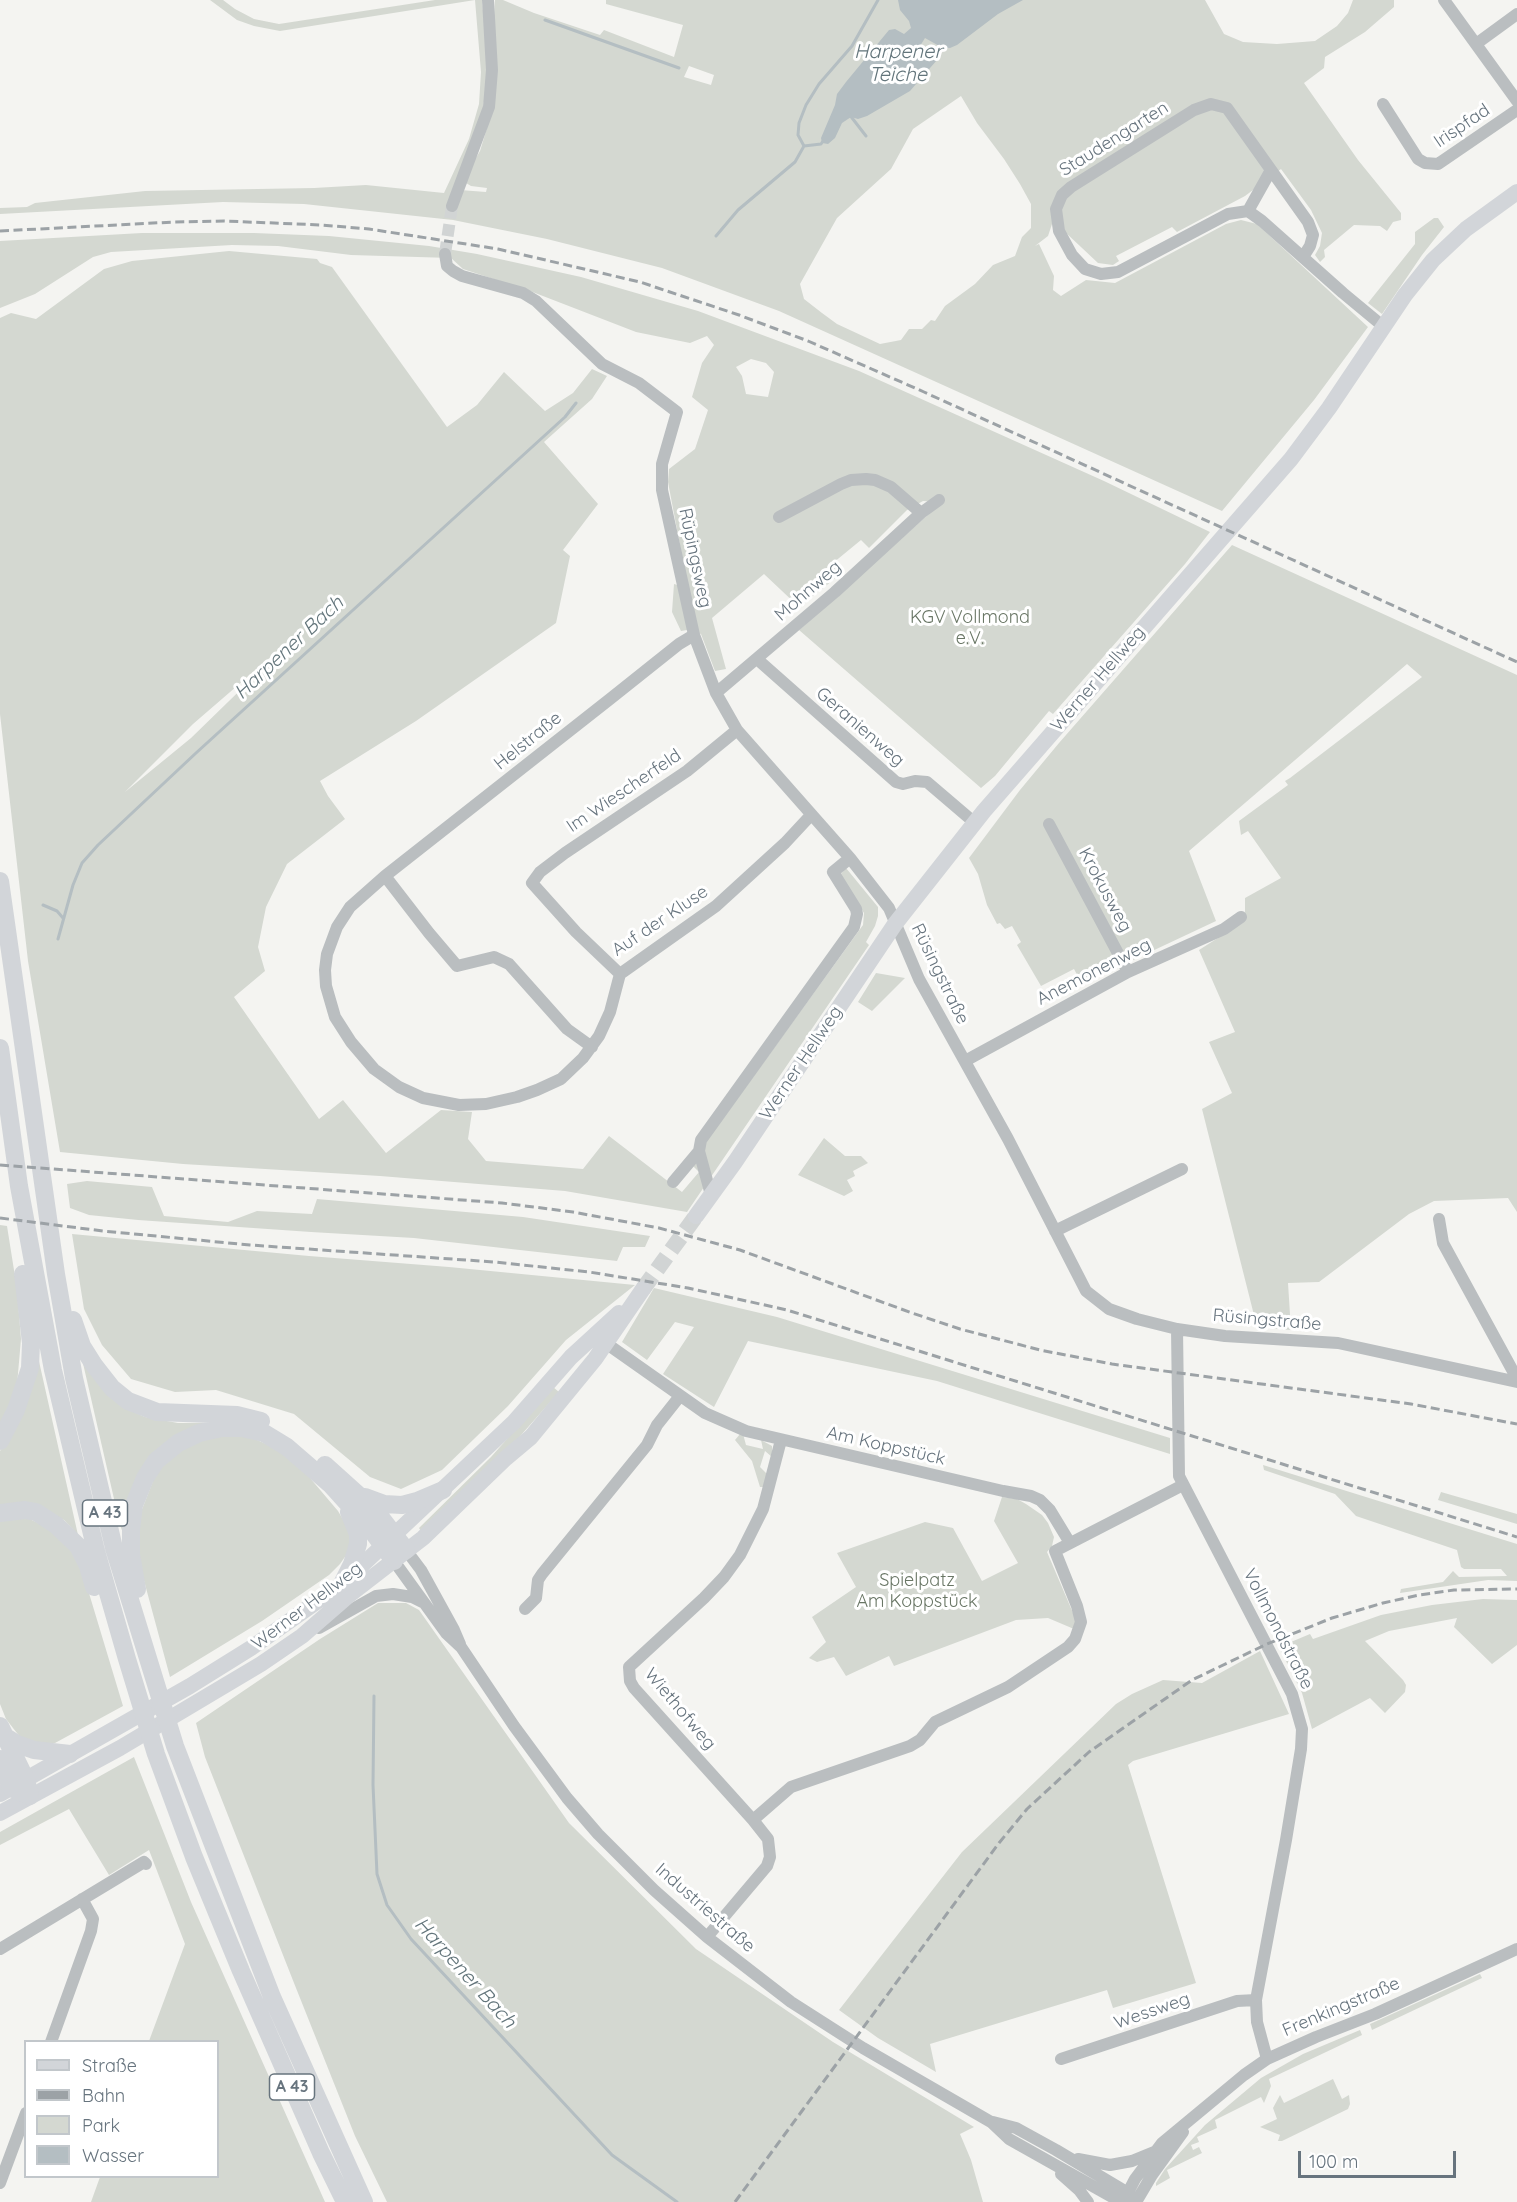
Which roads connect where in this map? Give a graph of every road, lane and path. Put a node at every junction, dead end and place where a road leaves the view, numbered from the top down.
1 (488, 0) edge
2 (1444, 0) edge
3 (1517, 14) edge
4 (1476, 44) junction
5 (1517, 102) edge
6 (1383, 104) dead end
7 (1517, 110) edge
8 (1271, 170) junction
9 (1517, 192) edge
10 (452, 206) tunnel mouth
11 (1248, 212) junction
12 (1303, 258) junction
13 (446, 260) dead end
14 (1384, 327) junction
15 (939, 500) dead end
16 (921, 513) junction
17 (779, 517) dead end
18 (694, 635) junction
19 (757, 659) junction
20 (716, 693) junction
21 (737, 730) junction
22 (811, 815) junction
23 (975, 823) junction
24 (1049, 824) dead end
25 (850, 858) junction
26 (385, 876) junction
27 (0, 881) edge
28 (532, 883) joint
29 (1241, 917) dead end
30 (895, 924) junction
31 (1128, 972) junction
32 (620, 974) junction
33 (592, 1047) junction
34 (0, 1048) edge
35 (964, 1062) junction
36 (699, 1151) junction
37 (1182, 1169) dead end
38 (674, 1182) dead end
39 (19, 1186) junction
40 (711, 1195) junction
41 (696, 1216) tunnel mouth
42 (1439, 1219) dead end
43 (1054, 1231) junction
44 (56, 1274) junction
45 (1177, 1329) junction
46 (600, 1339) junction
47 (1515, 1381) edge
48 (680, 1396) junction
49 (781, 1440) junction
50 (0, 1441) edge
51 (1184, 1485) junction
52 (442, 1490) junction
53 (351, 1496) junction
54 (0, 1512) edge
55 (1065, 1545) junction
56 (395, 1548) junction
57 (342, 1584) junction
58 (425, 1604) junction
59 (525, 1609) dead end
60 (302, 1636) junction
61 (461, 1647) junction
62 (127, 1659) junction
63 (3, 1731) edge
64 (175, 1746) junction
65 (70, 1754) junction
66 (0, 1759) edge
67 (17, 1789) edge
68 (0, 1813) edge
69 (753, 1820) junction
70 (146, 1864) dead end
71 (82, 1899) junction
72 (707, 1937) junction
73 (0, 1949) edge
74 (1517, 1950) edge
75 (1256, 2000) junction
76 (52, 2040) edge
77 (1061, 2059) dead end
78 (1267, 2059) junction
79 (24, 2118) edge
80 (1193, 2119) junction
81 (992, 2122) junction
82 (1155, 2151) junction
83 (1068, 2156) junction
84 (1049, 2163) junction
85 (0, 2183) edge
86 (1128, 2200) edge
87 (345, 2202) edge
88 (364, 2202) edge
89 (1088, 2202) edge

1 - 10 street
2 - 4 street
3 - 4 street
4 - 5 street
6 - 7 street, Irispfad
8 - 11 street
8 - 11 street, Staudengarten
8 - 12 street, Staudengarten
9 - 14 main road, Werner Hellweg
11 - 12 street
12 - 14 street
13 - 18 street, Rüpingsweg
14 - 23 main road, Werner Hellweg
15 - 16 street, Mohnweg
16 - 17 street
16 - 19 street, Mohnweg
18 - 20 street, Rüpingsweg
18 - 26 street, Helstraße
19 - 20 street, Mohnweg
19 - 23 street, Geranienweg
20 - 21 street, Rüpingsweg
21 - 22 street, Rüpingsweg
21 - 28 street, Im Wiescherfeld
22 - 25 street, Rüpingsweg
22 - 32 street, Auf der Kluse
23 - 30 main road, Werner Hellweg
24 - 31 street, Krokusweg
25 - 30 street, Rüpingsweg
25 - 36 street, Werner Hellweg
26 - 33 street
26 - 33 street, Helstraße
27 - 44 highway, A 43
28 - 32 street, Auf der Kluse
29 - 31 street, Anemonenweg
30 - 35 street, Rüsingstraße
30 - 40 main road, Werner Hellweg
31 - 35 street, Anemonenweg
32 - 33 street, Helstraße
34 - 39 highway, A 43
35 - 43 street, Rüsingstraße
36 - 38 street, Werner Hellweg
36 - 40 street
37 - 43 street
39 - 50 highway
39 - 62 highway, A 43
40 - 41 main road, Werner Hellweg
42 - 47 street
43 - 45 street, Rüsingstraße
44 - 53 highway
44 - 64 highway, A 43
45 - 47 street, Rüsingstraße
45 - 51 street, Vollmondstraße
46 - 48 street, Am Koppstück
46 - 52 main road, Werner Hellweg
46 - 56 main road, Werner Hellweg
48 - 49 street, Am Koppstück
48 - 59 street
49 - 55 street, Am Koppstück
49 - 69 street, Wiethofweg
51 - 55 street
51 - 75 street, Vollmondstraße
52 - 53 highway
52 - 56 main road, Werner Hellweg
53 - 56 highway
53 - 57 highway
53 - 64 highway
54 - 62 highway
55 - 69 street
56 - 57 main road, Werner Hellweg
56 - 58 street, Industriestraße
56 - 60 main road, Werner Hellweg
56 - 61 street, Industriestraße
57 - 65 main road, Werner Hellweg
58 - 60 street, Werner Hellweg
58 - 61 street, Industriestraße
60 - 67 main road, Werner Hellweg
61 - 72 street, Industriestraße
62 - 87 highway, A 43
63 - 65 highway
63 - 67 highway
64 - 88 highway, A 43
65 - 67 main road, Werner Hellweg
66 - 67 highway
67 - 68 main road, Werner Hellweg
69 - 72 street, Wiethofweg
70 - 71 street
71 - 73 street
71 - 76 street
72 - 81 street, Industriestraße
74 - 78 street, Frenkingstraße
75 - 77 street, Wessweg
75 - 78 street, Vollmondstraße
78 - 80 street, Frenkingstraße
79 - 85 street
80 - 82 street, Frenkingstraße
80 - 86 street, Frenkingstraße
81 - 83 street, Industriestraße
81 - 84 street, Industriestraße
82 - 83 street, Industriestraße
82 - 86 street, Frenkingstraße
83 - 86 street, Industriestraße
84 - 86 street, Industriestraße
84 - 89 street, Industriestraße

